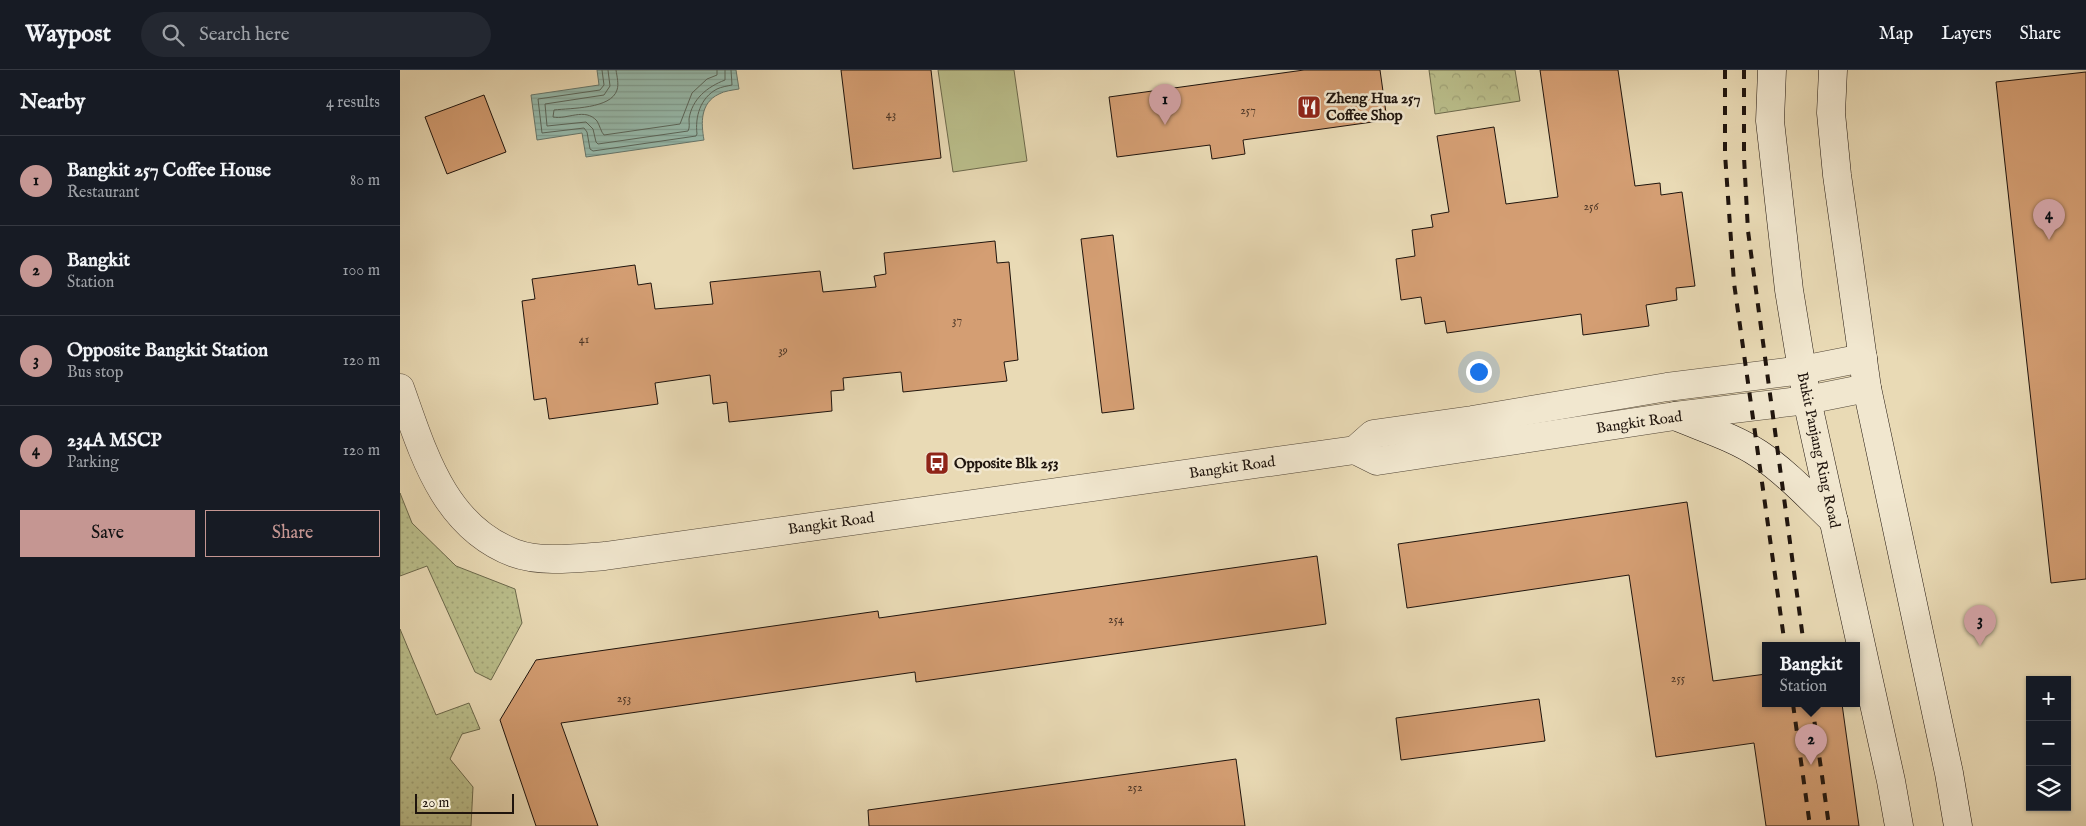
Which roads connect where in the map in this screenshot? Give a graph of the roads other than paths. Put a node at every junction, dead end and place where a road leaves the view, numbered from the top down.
1 (1772, 70) edge
2 (1833, 70) edge
3 (1863, 358) junction
4 (1802, 370) junction
5 (400, 388) edge
6 (1867, 388) junction
7 (1807, 400) junction
8 (1675, 416) junction
9 (1355, 450) junction
10 (1834, 521) junction
11 (1899, 826) edge
12 (1958, 826) edge

1 - 4 street, Bukit Panjang Ring Road
2 - 3 street
3 - 4 street, Bangkit Road
3 - 6 street
4 - 7 street, Bukit Panjang Ring Road
4 - 9 street, Bangkit Road
5 - 9 street, Bangkit Road
6 - 7 street, Bangkit Road
6 - 12 street
7 - 8 street, Bangkit Road
7 - 10 street, Bukit Panjang Ring Road
8 - 9 street, Bangkit Road
8 - 10 street
10 - 11 street, Bukit Panjang Ring Road

